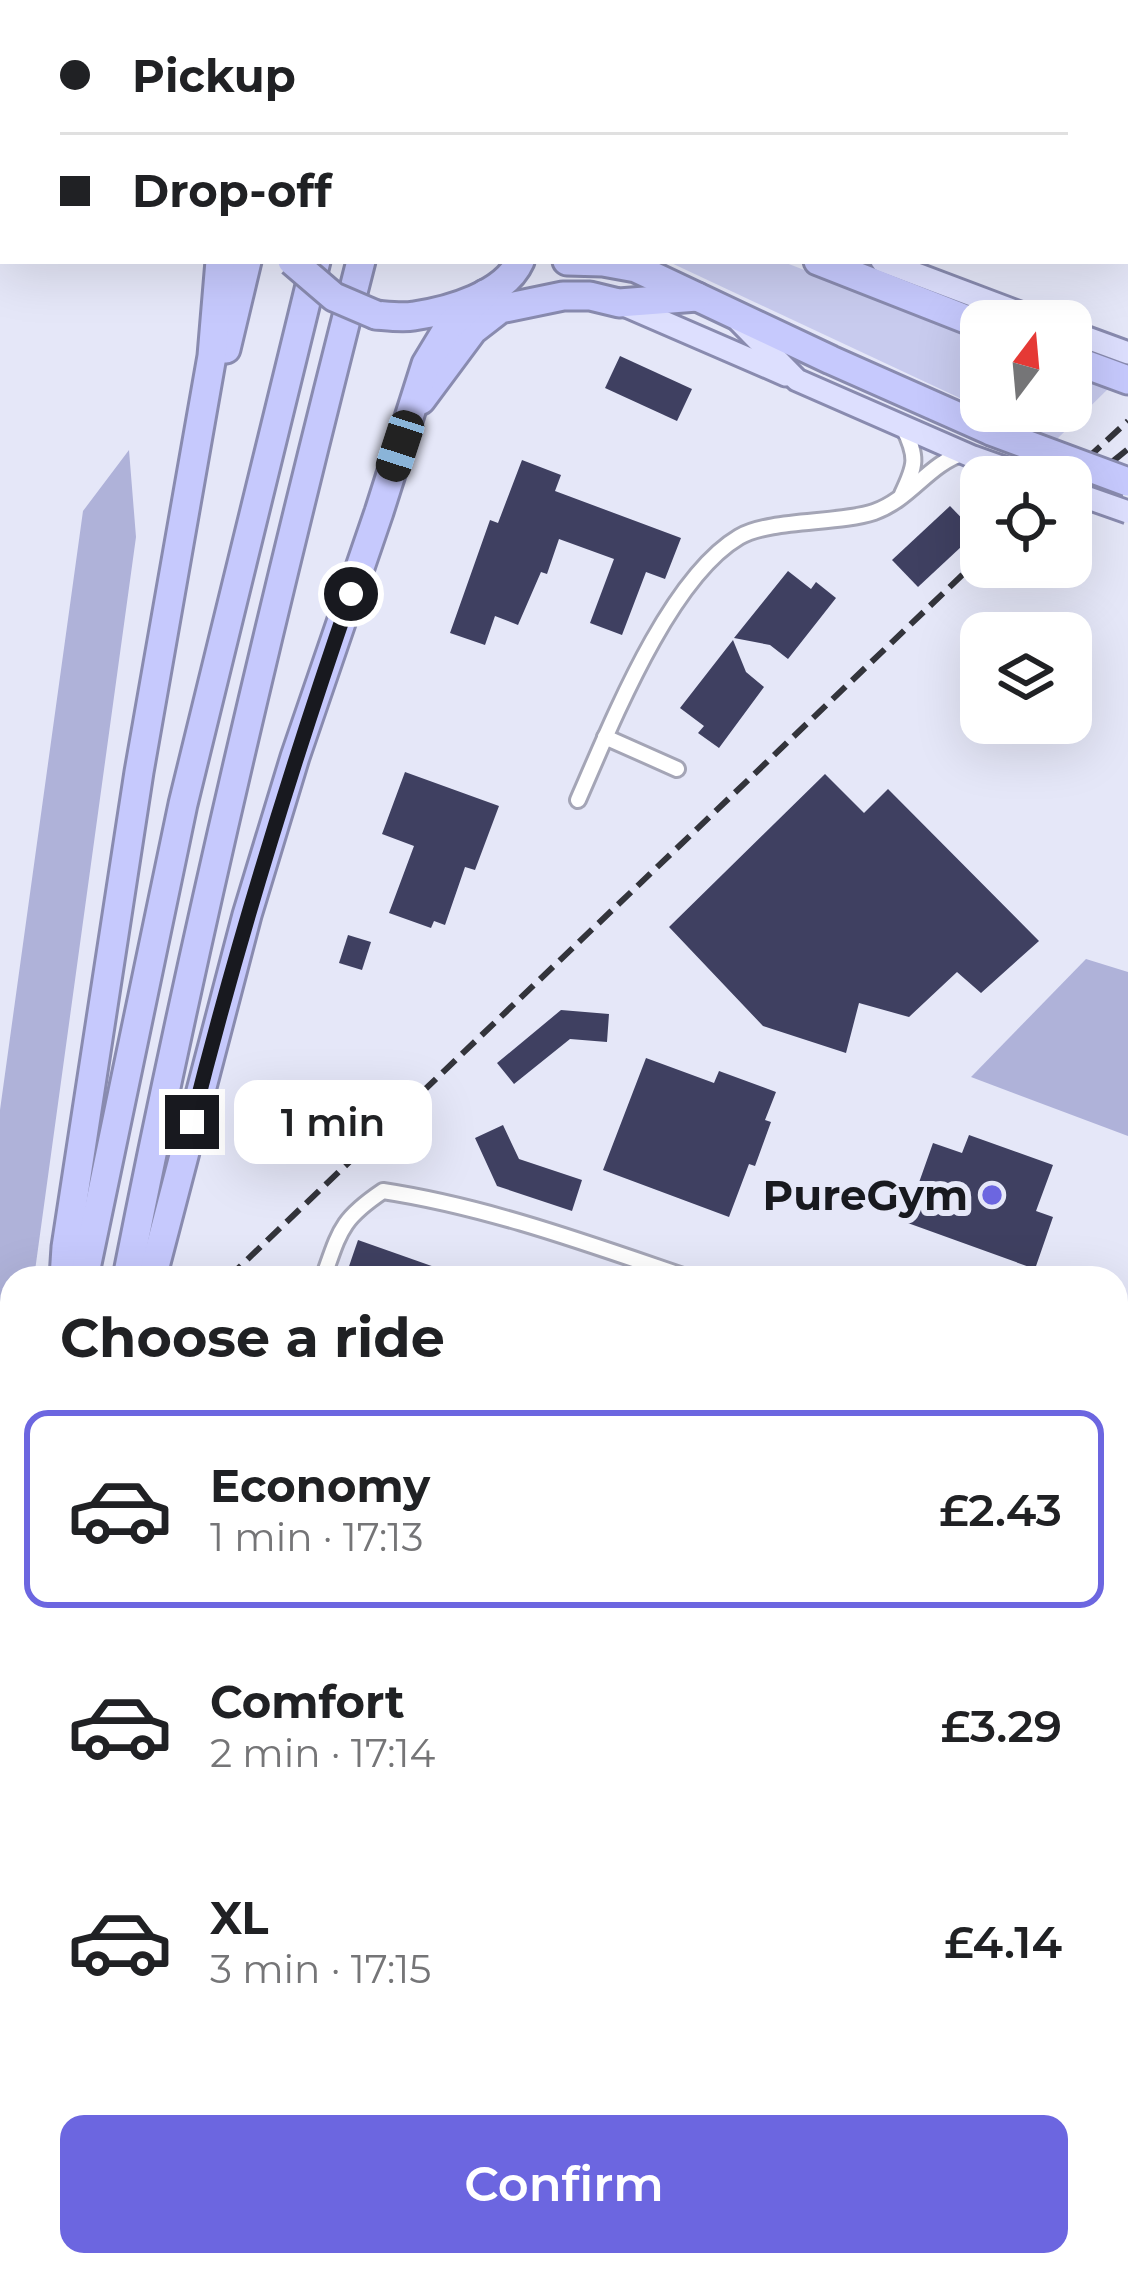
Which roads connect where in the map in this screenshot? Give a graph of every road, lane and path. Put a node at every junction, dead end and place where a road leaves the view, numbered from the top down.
1 (233, 264) edge
2 (296, 264) edge
3 (315, 264) edge
4 (360, 264) edge
5 (614, 264) edge
6 (826, 264) edge
7 (890, 264) edge
8 (518, 266) edge
9 (485, 294) junction
10 (985, 300) edge
11 (620, 303) junction
12 (714, 303) junction
13 (960, 317) edge
14 (1092, 340) edge
15 (1128, 353) edge
16 (1092, 367) edge
17 (434, 368) junction
18 (797, 380) junction
19 (1128, 380) edge
20 (903, 427) junction
21 (969, 455) joint
22 (1128, 482) edge
23 (899, 498) junction
24 (1092, 499) edge
25 (1128, 512) edge
26 (605, 737) junction
27 (677, 769) dead end
28 (578, 800) dead end
29 (65, 1266) edge
30 (87, 1266) edge
31 (129, 1266) edge
32 (155, 1266) edge
33 (327, 1266) edge
34 (653, 1266) edge

1 - 29 highway
2 - 9 highway, bridge
3 - 30 highway
4 - 31 highway
5 - 12 highway
6 - 13 highway
7 - 10 main road
8 - 9 highway
9 - 17 highway
11 - 12 highway
11 - 17 highway
11 - 18 main road
12 - 18 main road
12 - 22 highway, bridge
14 - 15 main road
16 - 19 highway
17 - 32 highway
18 - 20 main road
20 - 21 main road
20 - 23 street
21 - 23 street
23 - 26 street
24 - 25 main road, bridge
26 - 27 street
26 - 28 street
33 - 34 street

